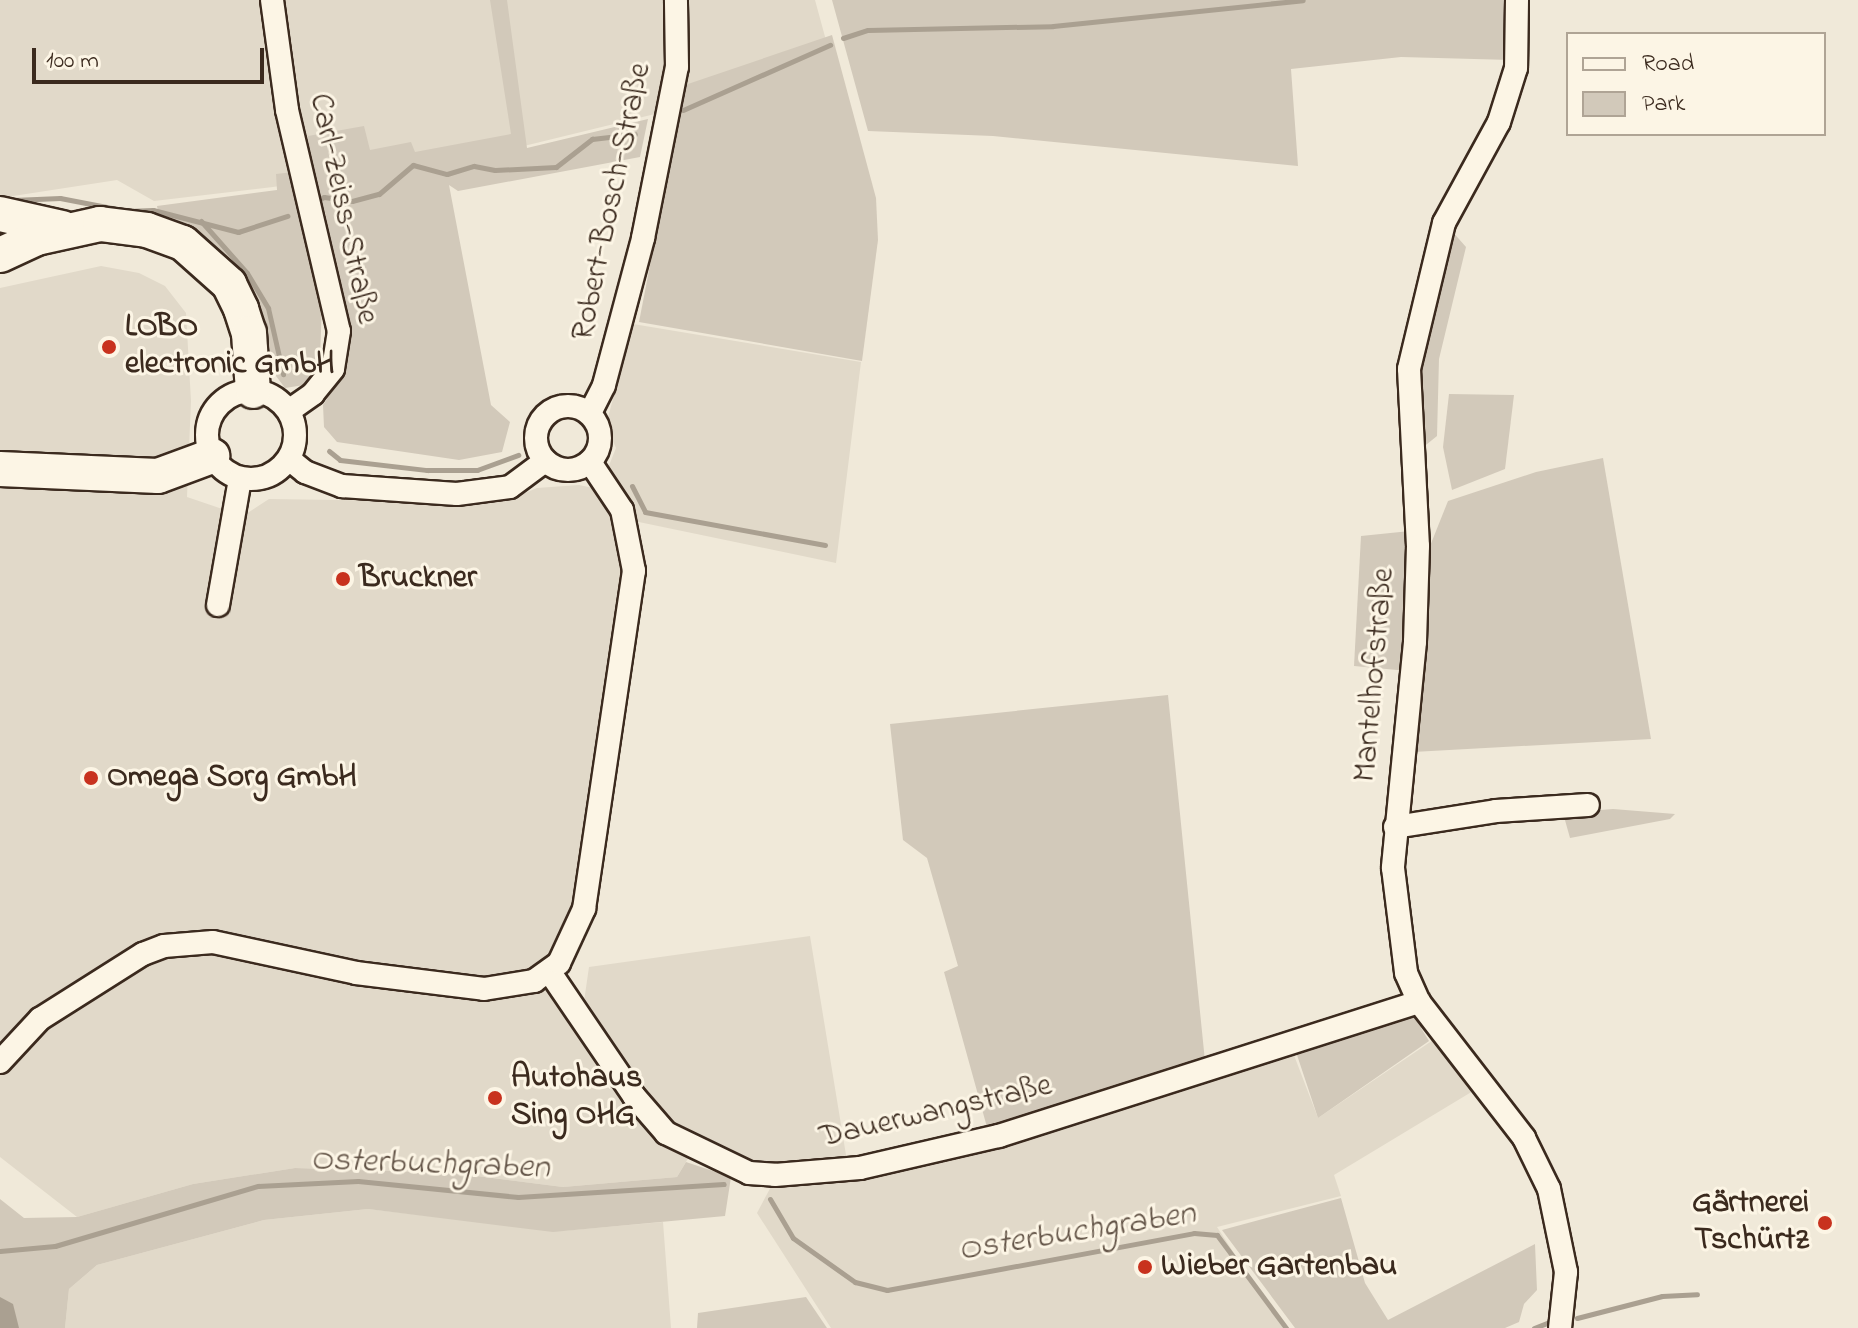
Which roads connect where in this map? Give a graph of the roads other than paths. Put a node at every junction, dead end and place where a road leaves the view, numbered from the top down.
1 (272, 0) edge
2 (676, 0) edge
3 (1517, 0) edge
4 (0, 214) edge
5 (66, 228) junction
6 (0, 255) edge
7 (253, 391) junction
8 (289, 411) junction
9 (590, 413) junction
10 (212, 456) junction
11 (289, 459) junction
12 (545, 461) junction
13 (590, 462) junction
14 (0, 469) edge
15 (240, 479) junction
16 (218, 605) dead end
17 (1588, 805) dead end
18 (1395, 827) junction
19 (549, 971) junction
20 (1419, 1002) junction
21 (0, 1062) edge
22 (1560, 1328) edge

1 - 8 street, Carl-Zeiss-Straße
2 - 9 street, Robert-Bosch-Straße
3 - 18 street, Mantelhofstraße
4 - 5 highway
5 - 6 highway
5 - 7 highway
7 - 8 street
7 - 10 street
8 - 11 street
9 - 12 street
9 - 13 street
10 - 14 highway
10 - 15 street
11 - 12 street
11 - 15 street
12 - 13 street
13 - 19 street
15 - 16 street
17 - 18 street
18 - 20 street, Mantelhofstraße
19 - 20 street, Dauerwangstraße
19 - 21 street
20 - 22 street, Mantelhofstraße

